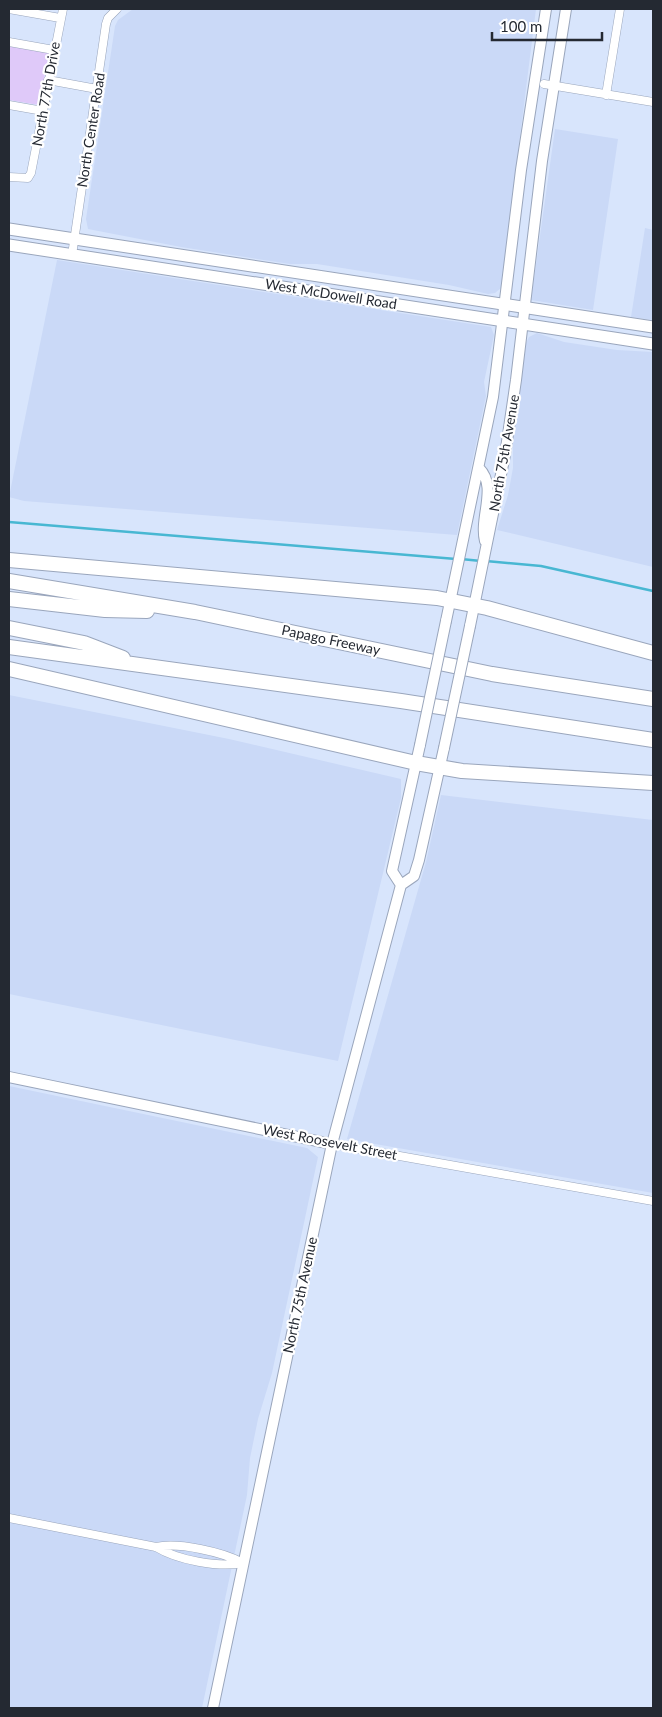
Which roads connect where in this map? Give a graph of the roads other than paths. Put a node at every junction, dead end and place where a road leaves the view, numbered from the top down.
1 (9, 9) edge
2 (63, 9) edge
3 (117, 9) edge
4 (546, 9) edge
5 (566, 9) edge
6 (620, 9) edge
7 (60, 18) junction
8 (9, 42) edge
9 (54, 50) junction
10 (48, 80) junction
11 (549, 85) junction
12 (97, 89) junction
13 (606, 95) junction
14 (653, 102) edge
15 (9, 105) edge
16 (42, 111) junction
17 (9, 177) edge
18 (9, 229) edge
19 (74, 239) junction
20 (9, 245) edge
21 (72, 255) junction
22 (506, 304) junction
23 (525, 307) junction
24 (503, 321) junction
25 (523, 324) junction
26 (653, 327) edge
27 (653, 344) edge
28 (479, 468) junction
29 (486, 546) junction
30 (9, 560) edge
31 (9, 580) edge
32 (9, 599) edge
33 (450, 601) junction
34 (474, 606) junction
35 (195, 612) junction
36 (9, 628) edge
37 (9, 647) edge
38 (653, 653) edge
39 (144, 667) junction
40 (9, 669) edge
41 (653, 699) edge
42 (653, 740) edge
43 (416, 763) junction
44 (440, 767) junction
45 (653, 783) edge
46 (401, 885) junction
47 (9, 1077) edge
48 (332, 1144) junction
49 (653, 1201) edge
50 (9, 1518) edge
51 (156, 1547) junction
52 (195, 1549) junction
53 (193, 1559) junction
54 (243, 1563) junction
55 (213, 1708) edge

1 - 7 street
2 - 7 street, North 77th Drive
3 - 12 street, North Center Road
4 - 22 main road, North 75th Avenue
5 - 11 main road, North 75th Avenue
6 - 13 street
7 - 9 street, North 77th Drive
8 - 9 street
9 - 10 street, North 77th Drive
10 - 12 street
10 - 16 street, North 77th Drive
11 - 13 street
11 - 23 main road, North 75th Avenue
12 - 19 street, North Center Road
13 - 14 street
15 - 16 street
16 - 17 street, North 77th Drive
18 - 19 main road, West McDowell Road
19 - 21 street, North Center Road
19 - 22 main road, West McDowell Road
20 - 21 main road, West McDowell Road
21 - 24 main road, West McDowell Road
22 - 23 main road, West McDowell Road
22 - 24 main road, North 75th Avenue
23 - 25 main road, North 75th Avenue
23 - 26 main road, West McDowell Road
24 - 25 main road, West McDowell Road
24 - 28 main road, North 75th Avenue
25 - 27 main road, West McDowell Road
25 - 29 main road, North 75th Avenue
28 - 29 main road
28 - 33 main road, North 75th Avenue
29 - 34 main road, North 75th Avenue
30 - 33 highway
31 - 35 highway, Papago Freeway
32 - 35 highway
33 - 34 highway
33 - 43 main road, North 75th Avenue, bridge
34 - 38 highway
34 - 44 main road, North 75th Avenue, bridge
35 - 41 highway, Papago Freeway
36 - 39 highway
37 - 39 highway
39 - 42 highway
40 - 43 highway
43 - 44 highway
43 - 46 main road, North 75th Avenue
44 - 45 highway
44 - 46 main road, North 75th Avenue
46 - 48 main road, North 75th Avenue
47 - 48 main road, West Roosevelt Street
48 - 49 street, West Roosevelt Street
48 - 54 main road, North 75th Avenue
50 - 51 street
51 - 52 street
51 - 53 street
52 - 53 street
52 - 54 street
53 - 54 street
54 - 55 main road, North 75th Avenue

